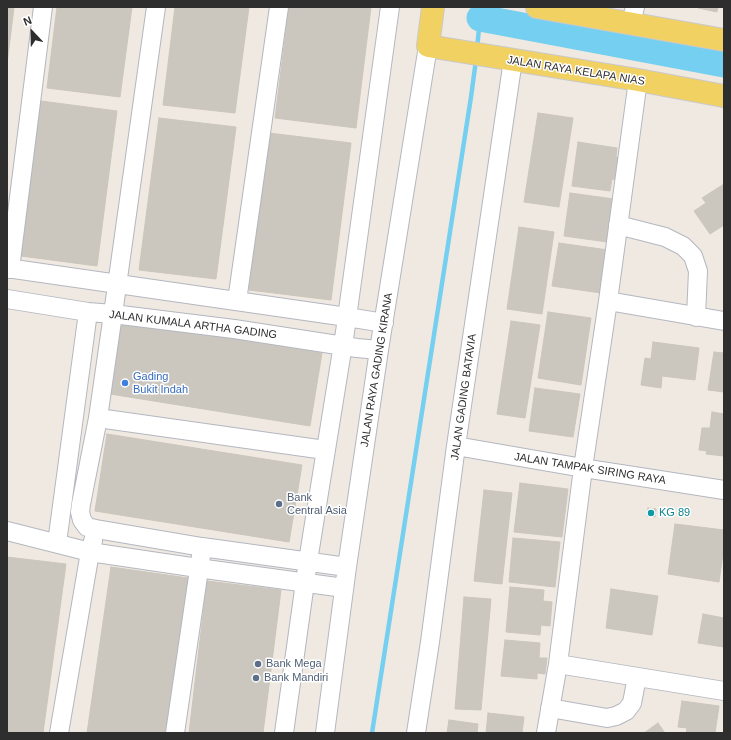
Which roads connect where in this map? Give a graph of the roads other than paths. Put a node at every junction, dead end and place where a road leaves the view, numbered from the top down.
1 (43, 7) edge
2 (156, 7) edge
3 (279, 7) edge
4 (390, 7) edge
5 (433, 7) edge
6 (536, 7) edge
7 (633, 15) edge
8 (724, 40) edge
9 (428, 46) junction
10 (509, 60) junction
11 (638, 80) junction
12 (724, 96) edge
13 (618, 225) junction
14 (9, 268) edge
15 (118, 284) junction
16 (7, 299) edge
17 (237, 301) junction
18 (608, 301) junction
19 (88, 312) junction
20 (113, 314) junction
21 (347, 317) junction
22 (696, 317) junction
23 (724, 321) edge
24 (384, 323) junction
25 (342, 345) junction
26 (379, 350) junction
27 (98, 418) junction
28 (456, 446) junction
29 (325, 450) junction
30 (583, 468) junction
31 (724, 490) edge
32 (96, 529) junction
33 (7, 531) edge
34 (58, 543) junction
35 (202, 547) junction
36 (90, 552) junction
37 (308, 561) junction
38 (347, 567) junction
39 (198, 568) junction
40 (305, 583) junction
41 (344, 588) junction
42 (558, 664) junction
43 (637, 677) junction
44 (724, 691) edge
45 (550, 708) junction
46 (59, 733) edge
47 (174, 733) edge
48 (284, 733) edge
49 (325, 733) edge
50 (416, 733) edge
51 (546, 733) edge

1 - 14 street
2 - 15 street
3 - 17 street
4 - 21 street
5 - 9 main road, JALAN RAYA GADING KIRANA
6 - 7 main road
7 - 8 main road
9 - 10 main road, JALAN RAYA KELAPA NIAS
9 - 24 street, JALAN RAYA GADING KIRANA
10 - 11 main road, JALAN RAYA KELAPA NIAS
10 - 28 street, JALAN GADING BATAVIA
11 - 12 main road, JALAN RAYA KELAPA NIAS
11 - 13 street
13 - 18 street
13 - 22 street
14 - 15 street
15 - 17 street
15 - 20 street
16 - 19 street, JALAN KUMALA ARTHA GADING
17 - 21 street
18 - 22 street
18 - 30 street
19 - 20 street, JALAN KUMALA ARTHA GADING
19 - 34 street
20 - 25 street, JALAN KUMALA ARTHA GADING
20 - 27 street
21 - 24 street
21 - 25 street
22 - 23 street
24 - 26 street, JALAN RAYA GADING KIRANA
25 - 26 street, JALAN KUMALA ARTHA GADING
25 - 29 street
26 - 38 street, JALAN RAYA GADING KIRANA
27 - 29 street
27 - 32 street
28 - 30 street, JALAN TAMPAK SIRING RAYA
28 - 50 street, JALAN GADING BATAVIA
29 - 37 street
30 - 31 street, JALAN TAMPAK SIRING RAYA
30 - 42 street
32 - 35 street
32 - 36 street
33 - 34 street
34 - 36 street
35 - 37 street
35 - 39 street
36 - 39 street
36 - 46 street
37 - 38 street
37 - 40 street
38 - 41 street, JALAN RAYA GADING KIRANA
39 - 40 street
39 - 47 street
40 - 41 street
40 - 48 street
41 - 49 street, JALAN RAYA GADING KIRANA
42 - 43 street
42 - 45 street
43 - 44 street
43 - 45 street
45 - 51 street

